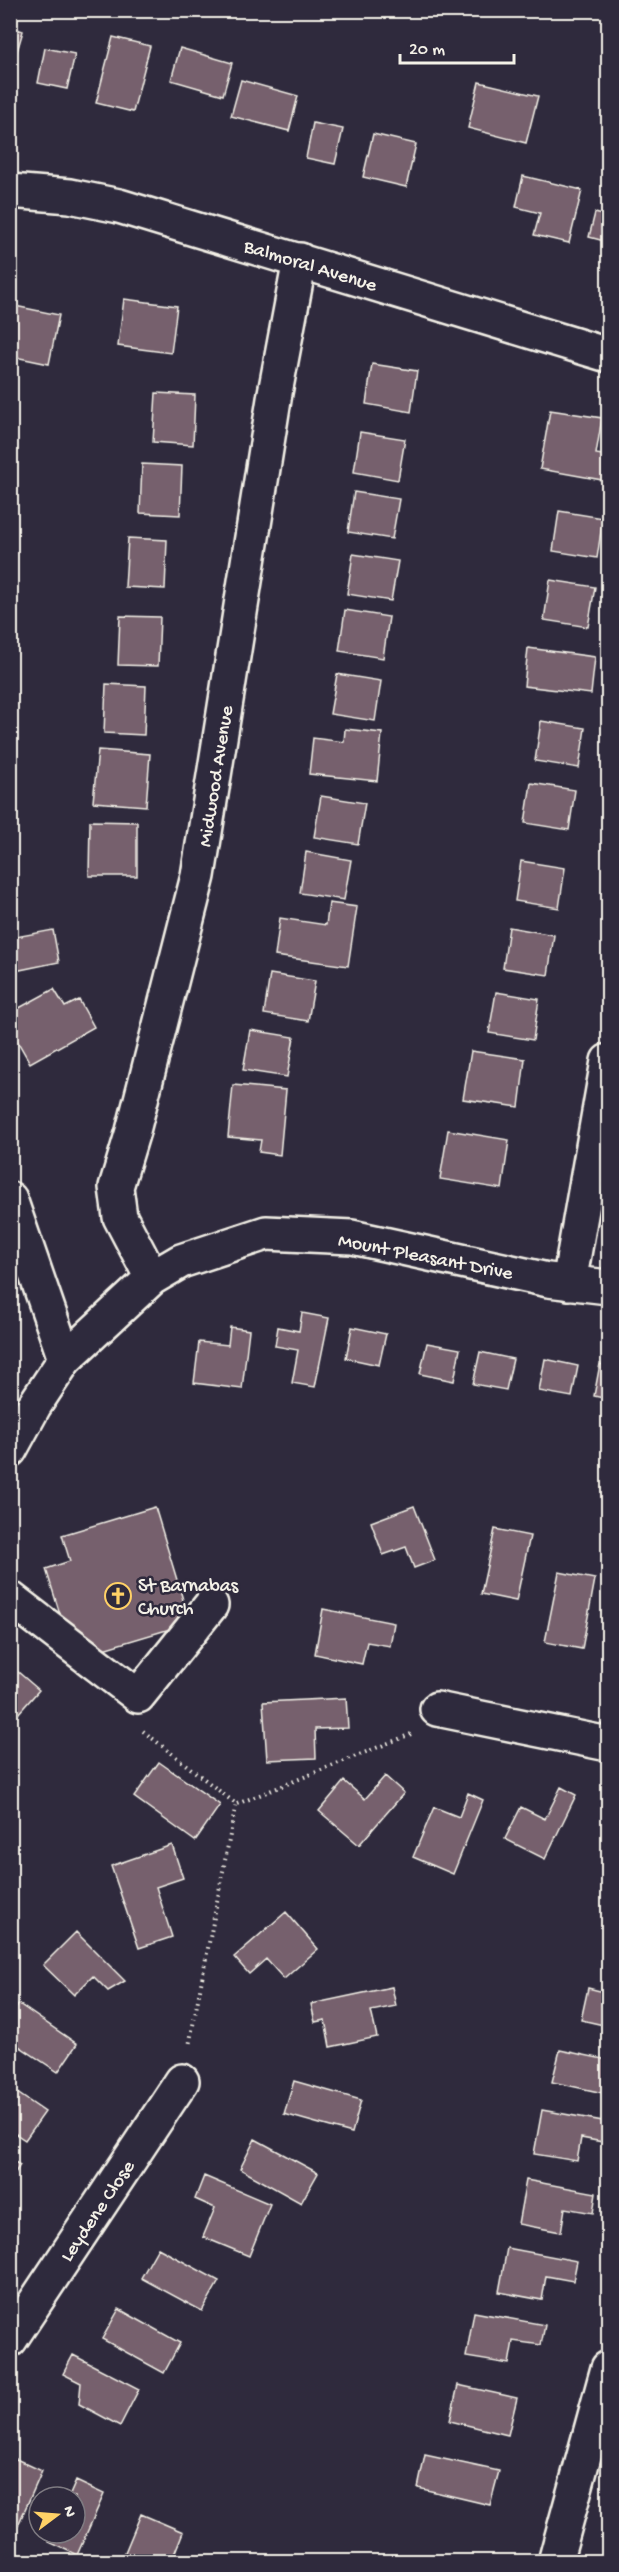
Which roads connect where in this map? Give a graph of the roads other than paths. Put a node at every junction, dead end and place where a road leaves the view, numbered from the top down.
1 (10, 192) edge
2 (300, 260) junction
3 (609, 355) edge
4 (609, 1061) edge
5 (10, 1199) edge
6 (152, 1278) junction
7 (569, 1283) junction
8 (609, 1287) edge
9 (65, 1359) junction
10 (10, 1450) edge
11 (10, 1598) edge
12 (211, 1605) dead end
13 (449, 1711) road end
14 (609, 1744) edge
15 (182, 2081) road end
16 (10, 2340) edge
17 (609, 2368) edge
18 (555, 2562) edge

1 - 2 street, Balmoral Avenue
2 - 3 street, Balmoral Avenue
2 - 6 street, Midwood Avenue
4 - 7 street
5 - 9 street
6 - 7 street, Mount Pleasant Drive
6 - 9 street, Mount Pleasant Drive
7 - 8 street, Mount Pleasant Drive
9 - 10 street, Mount Pleasant Drive
11 - 12 street
13 - 14 street
15 - 16 street, Leydene Close
17 - 18 street

